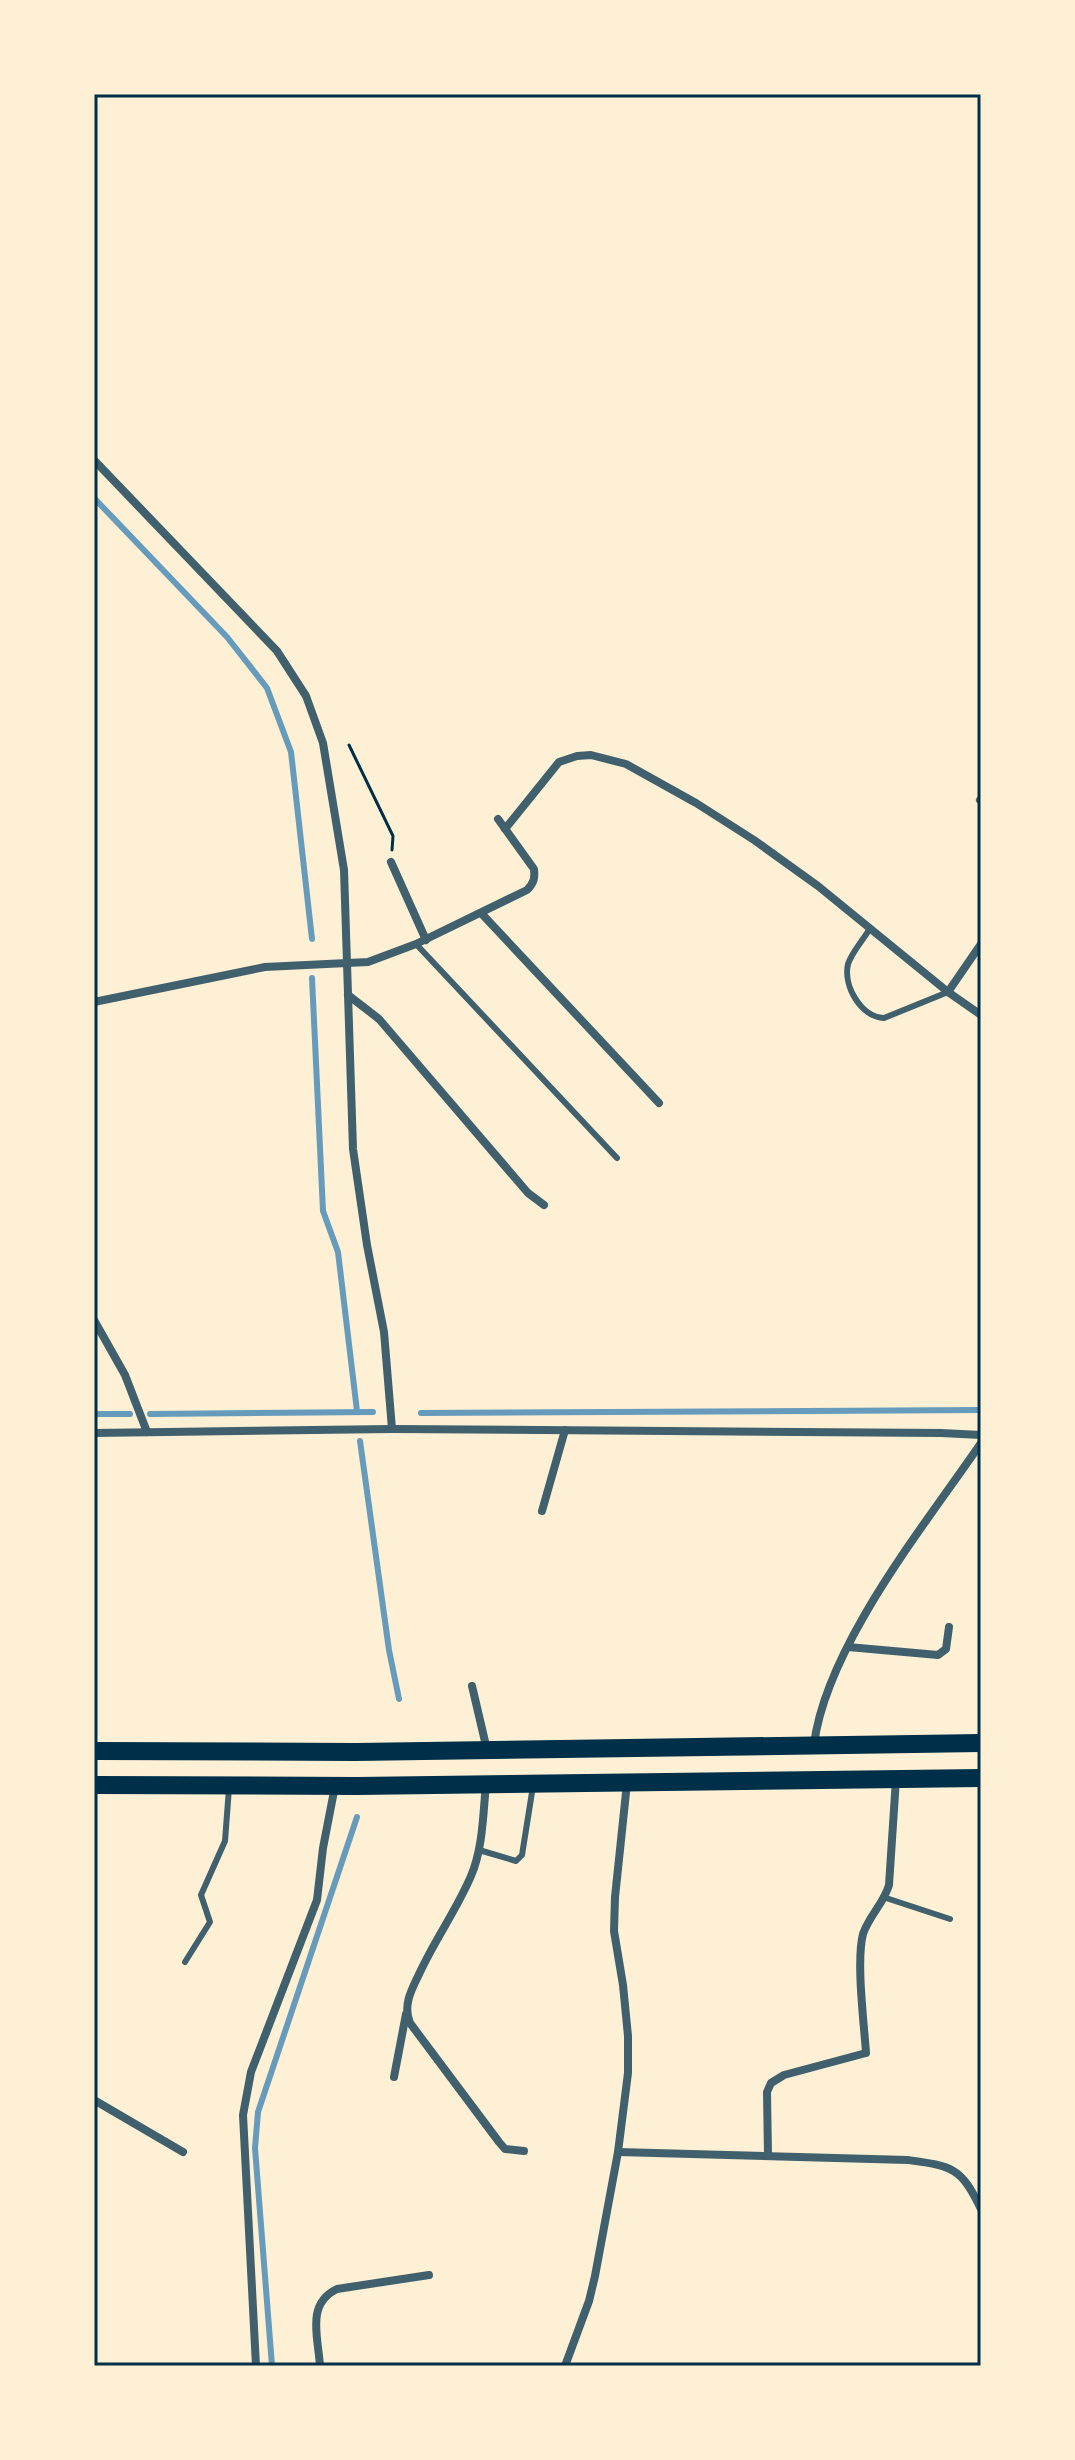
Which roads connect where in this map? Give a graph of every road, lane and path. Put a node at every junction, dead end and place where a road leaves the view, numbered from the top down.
1 (94, 460) edge
2 (349, 745) dead end
3 (498, 819) dead end
4 (505, 829) junction
5 (391, 862) joint
6 (481, 913) junction
7 (869, 930) junction
8 (426, 940) junction
9 (416, 944) junction
10 (981, 944) edge
11 (346, 964) junction
12 (948, 992) junction
13 (348, 995) junction
14 (94, 1002) edge
15 (981, 1015) edge
16 (659, 1103) dead end
17 (617, 1158) dead end
18 (544, 1205) dead end
19 (94, 1320) edge
20 (392, 1429) junction
21 (565, 1430) junction
22 (147, 1432) junction
23 (94, 1433) edge
24 (981, 1435) edge
25 (981, 1443) edge
26 (542, 1511) dead end
27 (949, 1627) dead end
28 (848, 1647) junction
29 (472, 1686) dead end
30 (981, 1743) edge
31 (814, 1744) junction
32 (487, 1750) junction
33 (94, 1751) edge
34 (981, 1778) edge
35 (896, 1779) junction
36 (628, 1782) junction
37 (486, 1783) junction
38 (534, 1783) junction
39 (229, 1784) junction
40 (94, 1785) edge
41 (335, 1785) junction
42 (479, 1850) junction
43 (886, 1898) junction
44 (950, 1919) dead end
45 (185, 1962) dead end
46 (406, 2014) junction
47 (394, 2077) dead end
48 (94, 2100) edge
49 (524, 2151) dead end
50 (183, 2152) dead end
51 (618, 2152) junction
52 (768, 2156) junction
53 (981, 2209) edge
54 (429, 2275) dead end
55 (256, 2366) edge
56 (320, 2366) edge
57 (565, 2366) edge

1 - 11 street
2 - 5 path
3 - 4 street
4 - 6 street
4 - 7 street
5 - 8 street
6 - 8 street
6 - 16 street
7 - 12 street
7 - 12 lane
8 - 9 street
9 - 11 street
9 - 17 lane
10 - 12 street
11 - 13 street
11 - 14 street
12 - 15 street
13 - 18 street
13 - 20 street
19 - 22 street
20 - 21 street
20 - 22 street
21 - 24 street
21 - 26 street
22 - 23 street
25 - 28 street
27 - 28 street
28 - 31 street
29 - 32 street
30 - 31 highway
31 - 32 highway
32 - 33 highway
34 - 35 highway
35 - 36 highway
35 - 43 street
36 - 38 highway
36 - 51 street
37 - 38 highway
37 - 41 highway
37 - 42 street
38 - 42 lane
39 - 40 highway
39 - 41 highway
39 - 45 lane
41 - 55 street
42 - 46 street
43 - 44 lane
43 - 52 street
46 - 47 street
46 - 49 street
48 - 50 street
51 - 52 street
51 - 57 street
52 - 53 street
54 - 56 street

